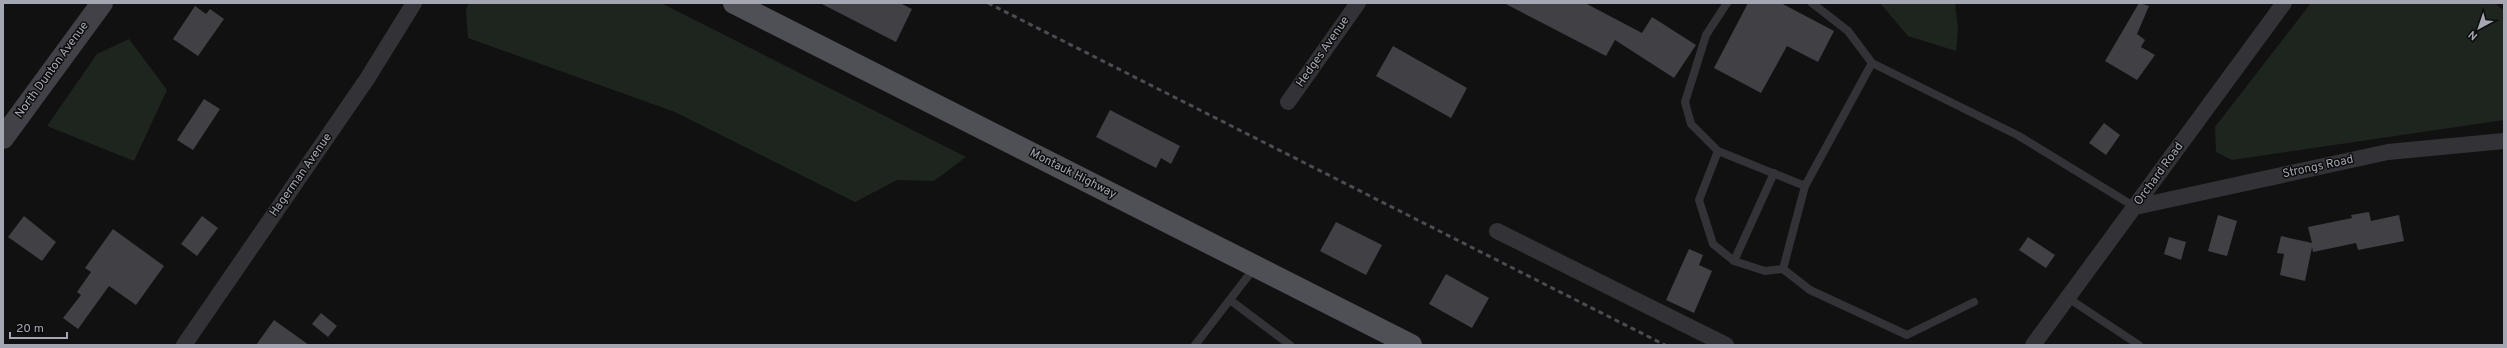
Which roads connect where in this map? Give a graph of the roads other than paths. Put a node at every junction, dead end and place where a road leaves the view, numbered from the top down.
1 (102, 3) edge
2 (414, 3) edge
3 (734, 3) edge
4 (1358, 3) edge
5 (1727, 3) edge
6 (1812, 3) edge
7 (2284, 3) edge
8 (1872, 63) junction
9 (1288, 102) dead end
10 (3, 138) edge
11 (2504, 141) edge
12 (1718, 151) junction
13 (1774, 173) junction
14 (1805, 186) junction
15 (2135, 207) junction
16 (1497, 232) dead end
17 (1734, 261) junction
18 (1255, 266) junction
19 (1783, 268) junction
20 (2068, 298) junction
21 (1230, 300) junction
22 (1974, 302) dead end
23 (1398, 342) edge
24 (184, 345) edge
25 (1195, 345) edge
26 (1290, 345) edge
27 (1726, 345) edge
28 (2034, 345) edge
29 (2139, 345) edge

1 - 10 street, North Dunton Avenue
2 - 24 street, Hagerman Avenue
3 - 18 main road, Montauk Highway
4 - 9 street, Hedges Avenue
5 - 12 lane
6 - 8 lane
7 - 15 street, Orchard Road
8 - 14 lane
8 - 15 lane
11 - 15 street, Strongs Road
12 - 13 lane
12 - 17 lane
13 - 14 lane
13 - 17 lane
14 - 19 lane
15 - 20 street, Orchard Road
16 - 27 street
17 - 19 lane
18 - 21 lane
18 - 23 main road, Montauk Highway
19 - 22 lane
20 - 28 street, Orchard Road
20 - 29 lane
21 - 25 lane
21 - 26 lane

